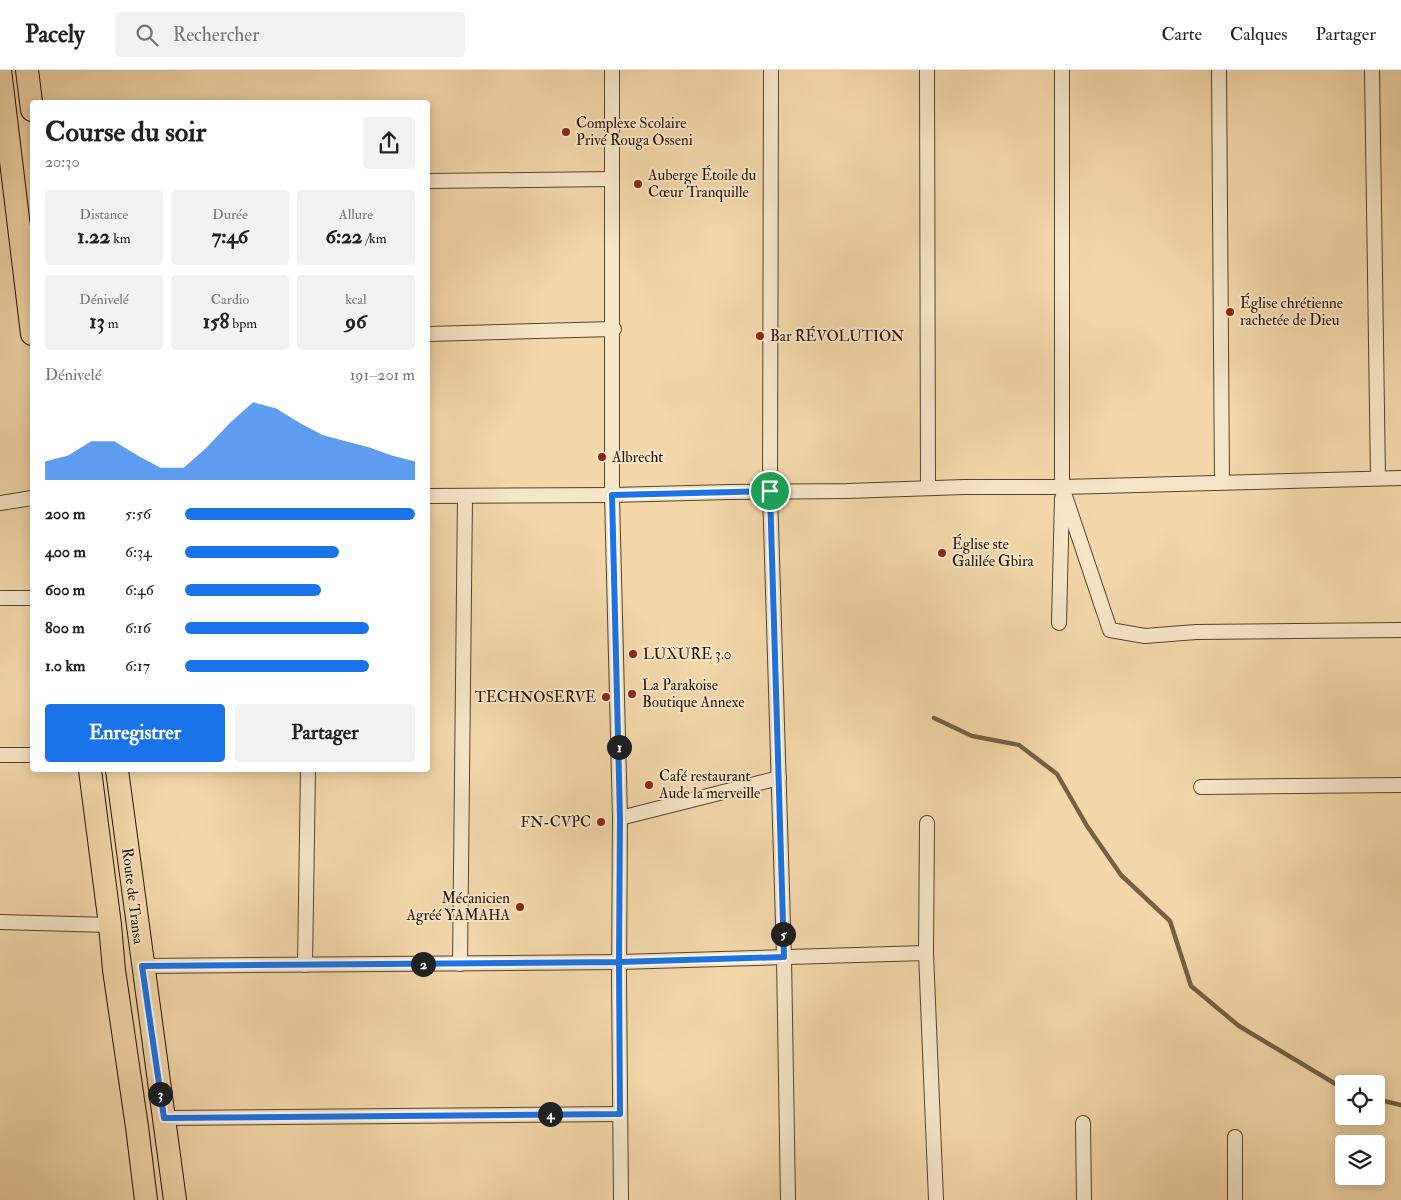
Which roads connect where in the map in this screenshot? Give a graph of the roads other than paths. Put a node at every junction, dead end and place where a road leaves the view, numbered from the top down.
1 (0, 70) edge
2 (27, 70) edge
3 (612, 70) edge
4 (771, 70) edge
5 (926, 70) edge
6 (1062, 70) edge
7 (1219, 70) edge
8 (1372, 70) edge
9 (31, 100) edge
10 (612, 179) junction
11 (430, 182) edge
12 (30, 318) edge
13 (614, 329) junction
14 (430, 334) edge
15 (1378, 478) junction
16 (1401, 478) edge
17 (1222, 482) junction
18 (1062, 487) junction
19 (928, 488) junction
20 (770, 491) junction
21 (612, 495) junction
22 (430, 496) edge
23 (465, 496) junction
24 (30, 498) edge
25 (0, 503) edge
26 (0, 598) edge
27 (30, 598) edge
28 (1059, 623) dead end
29 (1401, 630) edge
30 (0, 755) edge
31 (30, 755) edge
32 (90, 772) edge
33 (117, 772) edge
34 (308, 772) edge
35 (779, 778) junction
36 (1401, 785) edge
37 (1201, 787) dead end
38 (620, 818) junction
39 (927, 823) dead end
40 (0, 922) edge
41 (110, 925) junction
42 (926, 953) junction
43 (784, 957) junction
44 (619, 962) junction
45 (460, 964) junction
46 (305, 965) junction
47 (142, 966) junction
48 (620, 1114) junction
49 (164, 1118) junction
50 (1083, 1123) dead end
51 (1235, 1137) dead end
52 (146, 1200) edge
53 (175, 1200) edge
54 (620, 1200) edge
55 (788, 1200) edge
56 (936, 1200) edge
57 (1084, 1200) edge
58 (1235, 1200) edge

1 - 12 main road
2 - 9 main road
3 - 10 street
4 - 20 street
5 - 19 street
6 - 18 street
7 - 17 street
8 - 15 street
10 - 11 street
10 - 13 street
13 - 14 street
13 - 21 street
15 - 16 street
15 - 17 street
17 - 18 street
18 - 19 street
18 - 28 street
18 - 29 street
19 - 20 street
20 - 21 street
20 - 35 street
21 - 23 street
21 - 38 street
22 - 23 street
23 - 45 street
24 - 25 street
26 - 27 street
30 - 31 street
32 - 41 main road, Route de Transa
33 - 47 main road, Route de Transa
34 - 46 street
35 - 38 street
35 - 43 street
36 - 37 street
38 - 44 street
39 - 42 street
40 - 41 street
41 - 52 main road, Route de Transa
42 - 43 street
42 - 56 street
43 - 44 street
43 - 55 street
44 - 45 street
44 - 48 street
45 - 46 street
46 - 47 street
47 - 49 main road, Route de Transa
48 - 49 street
48 - 54 street
49 - 53 main road, Route de Transa
50 - 57 street
51 - 58 street

